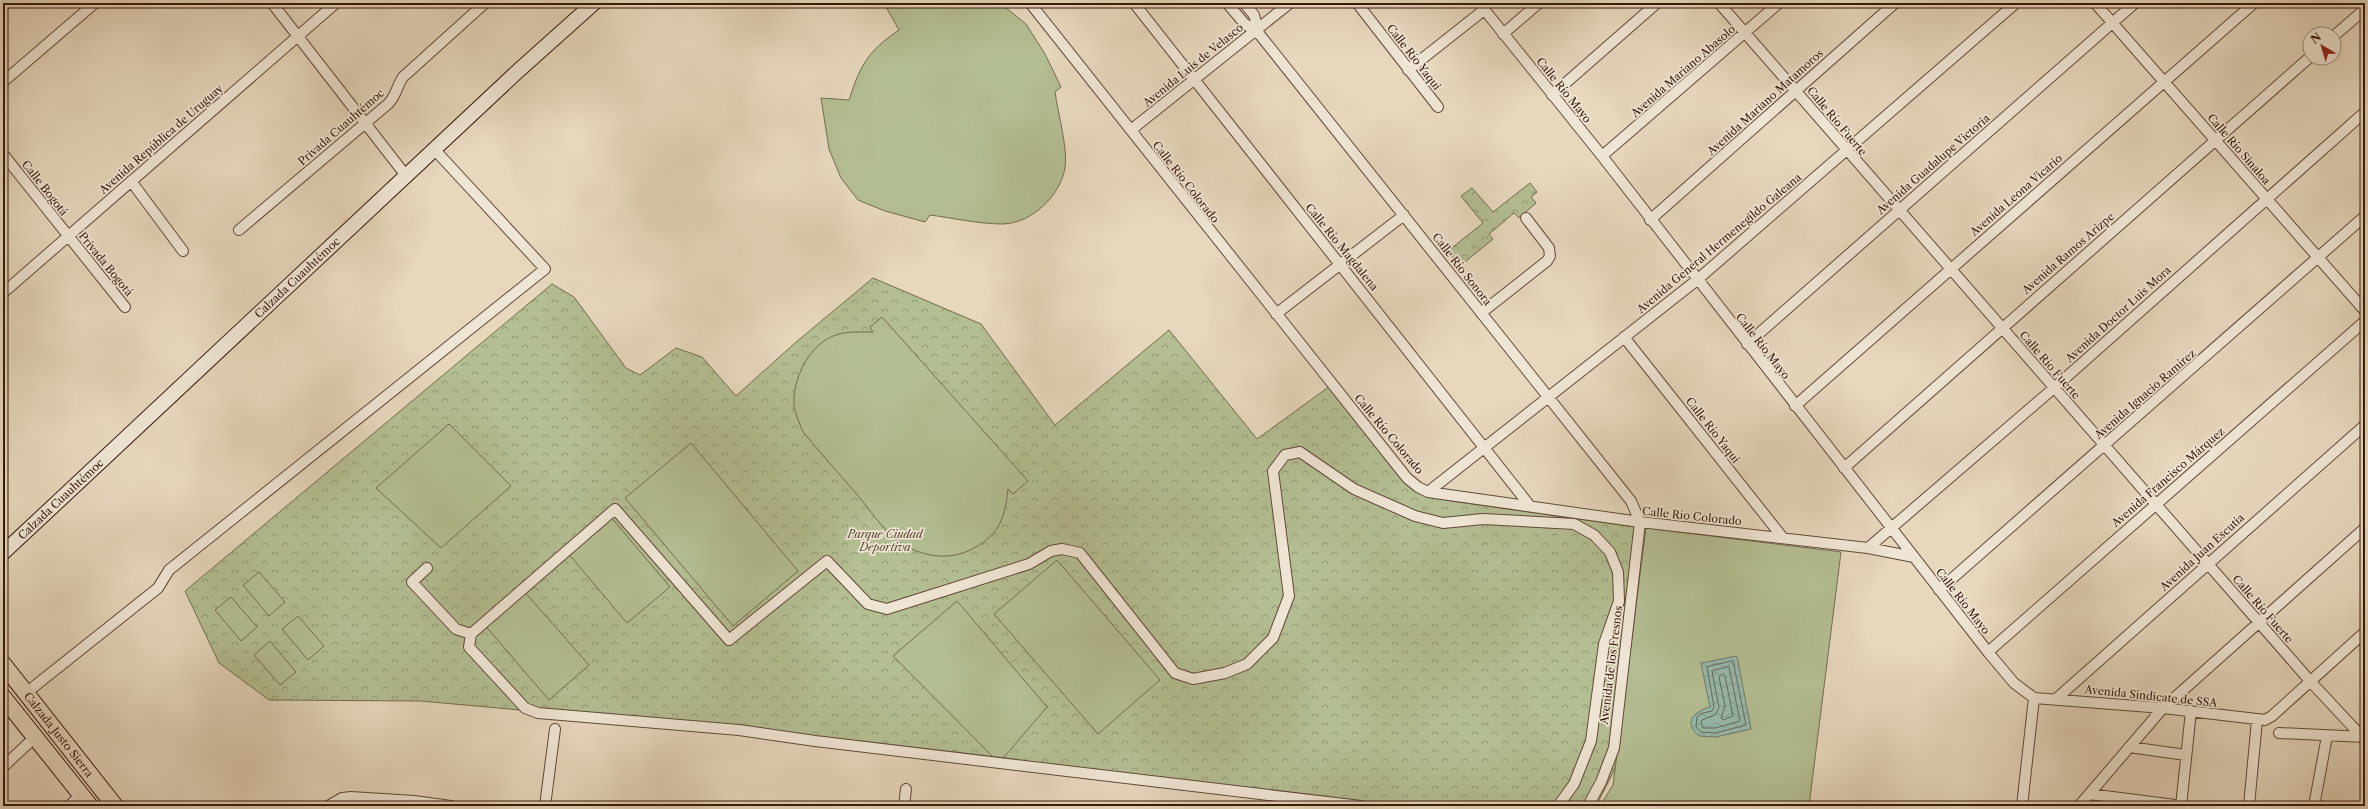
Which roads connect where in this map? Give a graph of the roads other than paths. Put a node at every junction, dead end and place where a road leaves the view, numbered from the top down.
1 (95, 3) edge
2 (272, 3) edge
3 (336, 3) edge
4 (485, 3) edge
5 (594, 3) edge
6 (1030, 3) edge
7 (1134, 3) edge
8 (1228, 3) edge
9 (1244, 3) edge
10 (1290, 3) edge
11 (1357, 3) edge
12 (1539, 3) edge
13 (1657, 3) edge
14 (1719, 3) edge
15 (1779, 3) edge
16 (1895, 3) edge
17 (2016, 3) edge
18 (2095, 3) edge
19 (2135, 3) edge
20 (2254, 3) edge
21 (1481, 6) edge
22 (2365, 9) edge
23 (2113, 22) junction
24 (2342, 29) edge
25 (1257, 32) junction
26 (1746, 32) junction
27 (1503, 34) junction
28 (298, 36) junction
29 (2302, 64) edge
30 (1408, 70) junction
31 (1192, 80) junction
32 (3, 82) edge
33 (2164, 82) junction
34 (1796, 91) junction
35 (1552, 95) junction
36 (1438, 107) dead end
37 (2365, 112) edge
38 (365, 123) junction
39 (1131, 130) junction
40 (2215, 140) junction
41 (434, 149) junction
42 (1847, 151) junction
43 (3, 154) edge
44 (1602, 156) junction
45 (407, 177) junction
46 (131, 181) junction
47 (2266, 198) junction
48 (1898, 210) junction
49 (1404, 214) junction
50 (2365, 216) edge
51 (1526, 218) dead end
52 (1650, 220) junction
53 (239, 230) dead end
54 (68, 236) junction
55 (183, 251) dead end
56 (2318, 257) junction
57 (1340, 264) junction
58 (1950, 269) junction
59 (1697, 280) junction
60 (3, 293) edge
61 (125, 307) dead end
62 (2365, 311) edge
63 (1481, 313) junction
64 (1276, 314) junction
65 (2365, 321) edge
66 (2001, 328) junction
67 (1624, 337) junction
68 (1747, 344) junction
69 (2054, 388) junction
70 (1548, 397) junction
71 (1795, 406) junction
72 (2365, 424) edge
73 (2105, 445) junction
74 (1486, 447) junction
75 (1844, 468) junction
76 (1428, 492) junction
77 (2156, 503) junction
78 (1530, 506) junction
79 (1640, 522) junction
80 (1891, 528) junction
81 (2365, 528) edge
82 (1783, 538) junction
83 (1868, 548) junction
84 (3, 554) edge
85 (1914, 557) junction
86 (2207, 562) junction
87 (427, 568) dead end
88 (1939, 590) junction
89 (2258, 622) junction
90 (2365, 632) edge
91 (471, 634) junction
92 (1988, 652) junction
93 (3, 664) edge
94 (2310, 681) junction
95 (26, 693) junction
96 (3, 697) edge
97 (2034, 698) junction
98 (2056, 699) junction
99 (2163, 708) junction
100 (2191, 711) junction
101 (2261, 720) junction
102 (555, 730) dead end
103 (2279, 733) dead end
104 (2327, 736) junction
105 (35, 737) junction
106 (2364, 738) edge
107 (2129, 747) junction
108 (2186, 755) junction
109 (3, 767) edge
110 (906, 788) dead end
111 (2090, 794) junction
112 (86, 801) edge
113 (2112, 801) edge
114 (416, 803) edge
115 (2160, 804) edge
116 (437, 805) edge
117 (70, 806) edge
118 (115, 806) edge
119 (328, 806) edge
120 (452, 806) edge
121 (546, 806) edge
122 (904, 806) edge
123 (1361, 806) edge
124 (1558, 806) edge
125 (1588, 806) edge
126 (2022, 806) edge
127 (2079, 806) edge
128 (2182, 806) edge
129 (2249, 806) edge
130 (2314, 806) edge

1 - 32 street
2 - 28 street
3 - 28 street, Avenida República de Uruguay
4 - 38 street, Privada Cuauhtémoc
5 - 41 main road, Calzada Cuauhtémoc
6 - 39 street, Calle Río Colorado
7 - 31 street, Calle Río Magdalena
8 - 25 street, Calle Río Sonora
9 - 25 street, Calle Río Sonora
10 - 25 street, Avenida Luis de Velasco
11 - 30 street, Calle Río Yaqui
12 - 27 street
13 - 35 street
14 - 26 street, Calle Río Fuerte
15 - 26 street, Avenida Mariano Abasolo
16 - 34 street, Avenida Mariano Matamoros
17 - 42 street, Avenida General Hermenegildo Galeana
18 - 23 street, Calle Río Sinaloa
19 - 23 street, Avenida Guadalupe Victoria
20 - 33 street, Avenida Leona Vicario
21 - 27 street, Calle Río Mayo
21 - 30 street
22 - 24 street
23 - 33 street, Calle Río Sinaloa
23 - 48 street, Avenida Guadalupe Victoria
25 - 31 street, Avenida Luis de Velasco
25 - 49 street, Calle Río Sonora
26 - 34 street, Calle Río Fuerte
26 - 44 street, Avenida Mariano Abasolo
27 - 35 street, Calle Río Mayo
28 - 38 street
28 - 46 street, Avenida República de Uruguay
29 - 40 street, Avenida Ramos Arizpe
30 - 36 street, Calle Río Yaqui
31 - 39 street, Avenida Luis de Velasco
31 - 57 street, Calle Río Magdalena
33 - 40 street, Calle Río Sinaloa
33 - 58 street, Avenida Leona Vicario
34 - 42 street, Calle Río Fuerte
34 - 52 street, Avenida Mariano Matamoros
35 - 44 street, Calle Río Mayo
37 - 47 street, Avenida Doctor Luis Mora
38 - 45 street
38 - 53 street, Privada Cuauhtémoc
39 - 64 street, Calle Río Colorado
40 - 47 street, Calle Río Sinaloa
40 - 66 street, Avenida Ramos Arizpe
41 - 45 main road, Calzada Cuauhtémoc
41 - 95 street
42 - 48 street, Calle Río Fuerte
42 - 59 street, Avenida General Hermenegildo Galeana
43 - 54 street, Calle Bogotá
44 - 52 street, Calle Río Mayo
45 - 84 main road, Calzada Cuauhtémoc
46 - 54 street, Avenida República de Uruguay
46 - 55 street
47 - 56 street, Calle Río Sinaloa
47 - 69 street, Avenida Doctor Luis Mora
48 - 58 street, Calle Río Fuerte
48 - 68 street, Avenida Guadalupe Victoria
49 - 57 street
49 - 63 street, Calle Río Sonora
50 - 56 street, Avenida Ignacio Ramírez
51 - 63 street
52 - 59 street, Calle Río Mayo
54 - 60 street, Avenida República de Uruguay
54 - 61 street, Privada Bogotá
56 - 62 street, Calle Río Sinaloa
56 - 73 street, Avenida Ignacio Ramírez
57 - 64 street
57 - 74 street, Calle Río Magdalena
58 - 66 street, Calle Río Fuerte
58 - 71 street, Avenida Leona Vicario
59 - 67 street, Avenida General Hermenegildo Galeana
59 - 68 street, Calle Río Mayo
63 - 70 street, Calle Río Sonora
64 - 76 street, Calle Río Colorado
65 - 77 street, Avenida Francisco Márquez
66 - 69 street, Calle Río Fuerte
66 - 75 street, Avenida Ramos Arizpe
67 - 70 street, Avenida General Hermenegildo Galeana
67 - 82 street, Calle Río Yaqui
68 - 71 street, Calle Río Mayo
69 - 73 street, Calle Río Fuerte
69 - 80 street, Avenida Doctor Luis Mora
70 - 74 street, Avenida General Hermenegildo Galeana
70 - 79 street, Calle Río Sonora
71 - 75 street, Calle Río Mayo
72 - 86 street, Avenida Juan Escutia
73 - 77 street, Calle Río Fuerte
73 - 88 street, Avenida Ignacio Ramírez
74 - 76 street, Avenida General Hermenegildo Galeana
74 - 78 street, Calle Río Magdalena
75 - 80 street, Calle Río Mayo
76 - 78 street, Calle Río Colorado
77 - 86 street, Calle Río Fuerte
77 - 92 street, Avenida Francisco Márquez
78 - 79 street, Calle Río Colorado
79 - 82 street, Calle Río Colorado
79 - 125 street, Avenida de los Fresnos
80 - 83 street, Avenida Doctor Luis Mora
80 - 85 street, Calle Río Mayo
81 - 89 street
82 - 83 street, Calle Río Colorado
83 - 85 street, Calle Río Colorado
85 - 88 street, Calle Río Mayo
86 - 89 street, Calle Río Fuerte
86 - 98 street, Avenida Juan Escutia
87 - 91 street
88 - 92 street, Calle Río Mayo
89 - 94 street, Calle Río Fuerte
89 - 99 street
90 - 94 street
91 - 123 street
91 - 124 street
92 - 97 street, Calle Río Mayo
93 - 95 main road, Calzada Justo Sierra
94 - 101 street
94 - 106 street, Calle Río Fuerte
95 - 118 main road, Calzada Justo Sierra
96 - 105 main road, Calzada Justo Sierra
97 - 98 street, Avenida Sindicate de SSA
97 - 126 street
98 - 99 street, Avenida Sindicate de SSA
99 - 100 street, Avenida Sindicate de SSA
99 - 107 street
100 - 101 street, Avenida Sindicate de SSA
100 - 108 street
101 - 129 street
102 - 121 street
103 - 104 street
104 - 106 street
104 - 130 street
105 - 109 street
105 - 112 main road, Calzada Justo Sierra
107 - 108 street
107 - 111 street
108 - 128 street
110 - 122 street
111 - 113 street
111 - 127 street
112 - 117 street
113 - 115 street
114 - 116 street
114 - 119 street
115 - 128 street
116 - 120 street

